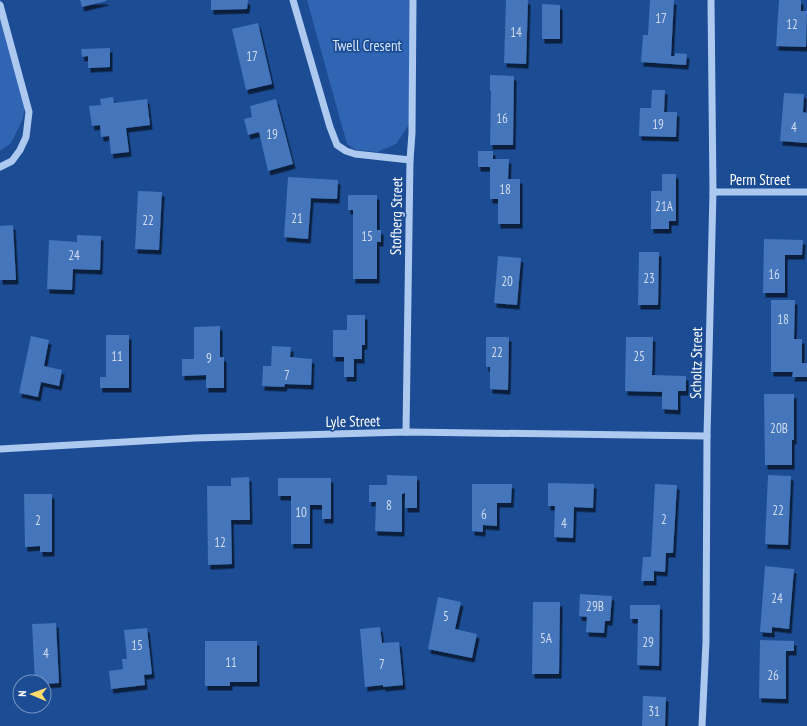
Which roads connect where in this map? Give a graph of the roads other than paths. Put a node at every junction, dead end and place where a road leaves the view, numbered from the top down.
1 (293, 0) edge
2 (414, 0) edge
3 (711, 0) edge
4 (0, 5) edge
5 (410, 160) junction
6 (0, 167) edge
7 (713, 192) junction
8 (807, 192) edge
9 (406, 432) junction
10 (707, 436) junction
11 (0, 449) edge
12 (702, 726) edge

1 - 5 street
2 - 5 street, Stofberg Street
3 - 7 street, Scholtz Street
4 - 6 street
5 - 9 street, Stofberg Street
7 - 8 street, Perm Street
7 - 10 street, Scholtz Street
9 - 10 street, Lyle Street
9 - 11 street, Lyle Street
10 - 12 street, Scholtz Street

